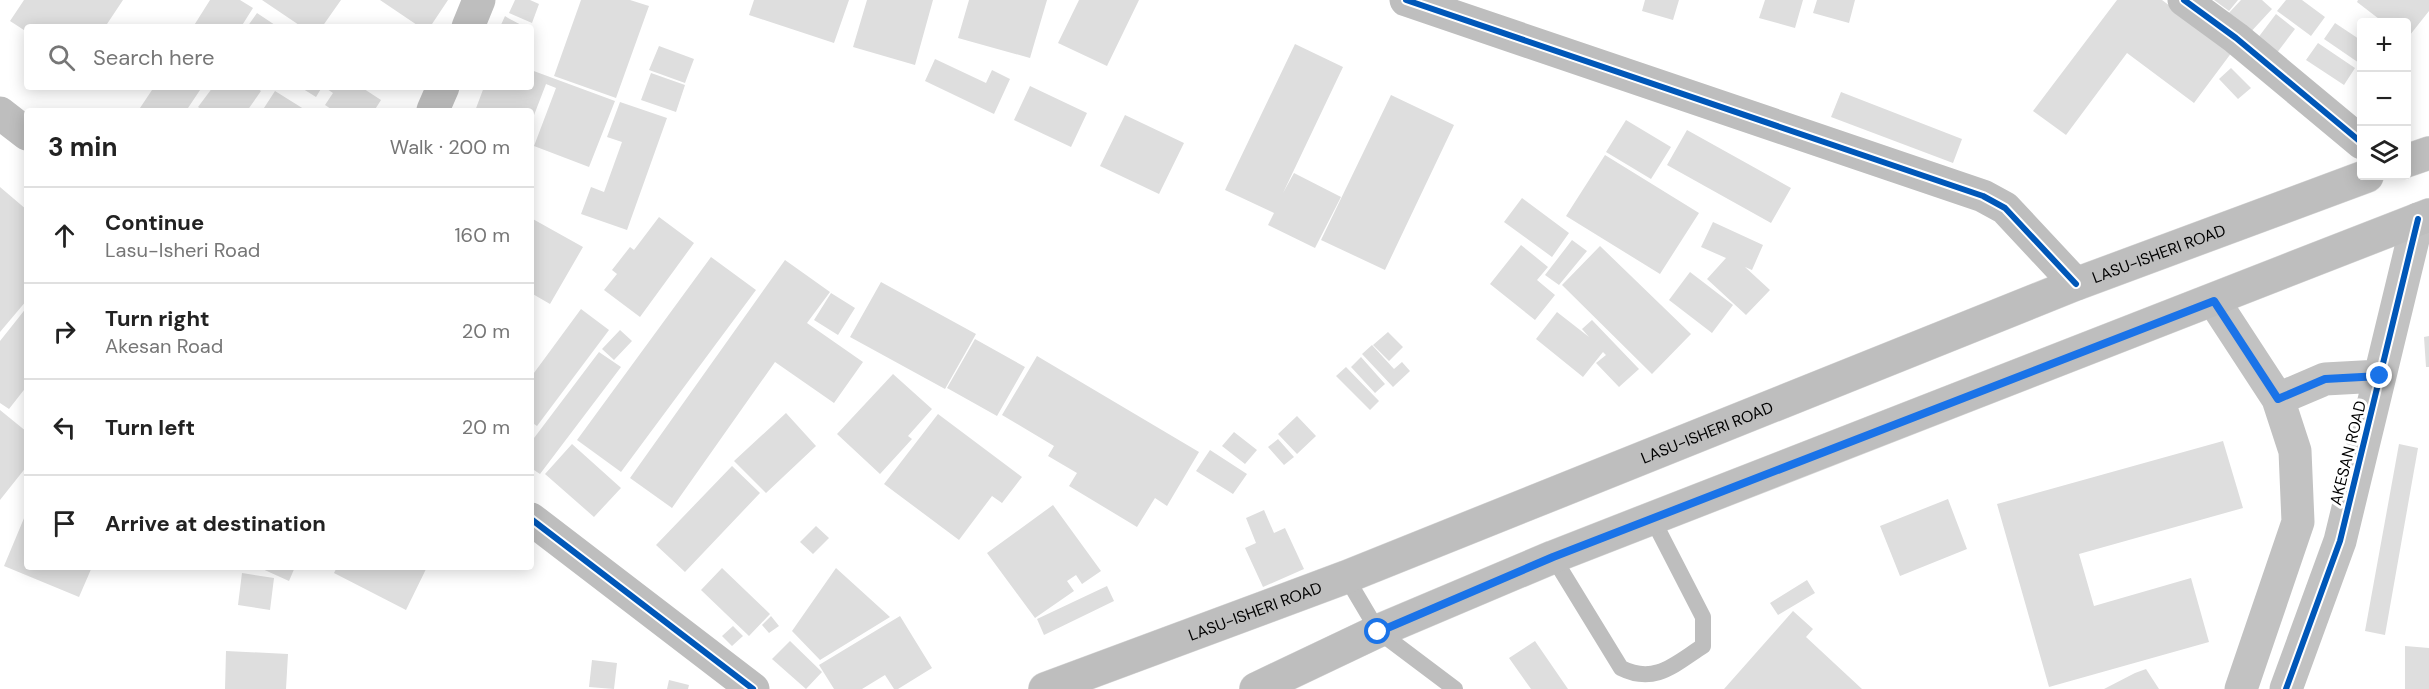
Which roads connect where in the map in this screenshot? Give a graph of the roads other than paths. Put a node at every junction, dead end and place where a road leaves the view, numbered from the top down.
1 (479, 0) edge
2 (1406, 0) edge
3 (2184, 0) edge
4 (469, 24) edge
5 (0, 113) edge
6 (24, 132) edge
7 (2357, 140) edge
8 (2429, 153) edge
9 (2411, 159) edge
10 (2357, 180) edge
11 (2423, 217) edge
12 (2076, 284) junction
13 (2214, 301) junction
14 (2380, 376) junction
15 (2278, 399) junction
16 (1652, 518) junction
17 (534, 521) edge
18 (1553, 557) junction
19 (1346, 577) junction
20 (1378, 632) junction
21 (753, 689) edge
22 (1045, 689) edge
23 (1256, 689) edge
24 (1455, 689) edge
25 (2241, 689) edge
26 (2286, 689) edge

1 - 4 main road
2 - 12 main road
3 - 7 main road
5 - 6 main road
8 - 9 main road
10 - 12 main road, LASU-ISHERI ROAD
11 - 13 main road
11 - 14 street, AKESAN ROAD
12 - 19 main road, LASU-ISHERI ROAD
13 - 15 street
13 - 16 main road
14 - 15 street
14 - 26 street, AKESAN ROAD
15 - 25 street
16 - 18 main road
16 - 18 lane
17 - 21 main road
18 - 20 main road
19 - 20 lane
19 - 22 main road, LASU-ISHERI ROAD
20 - 23 main road
20 - 24 lane

